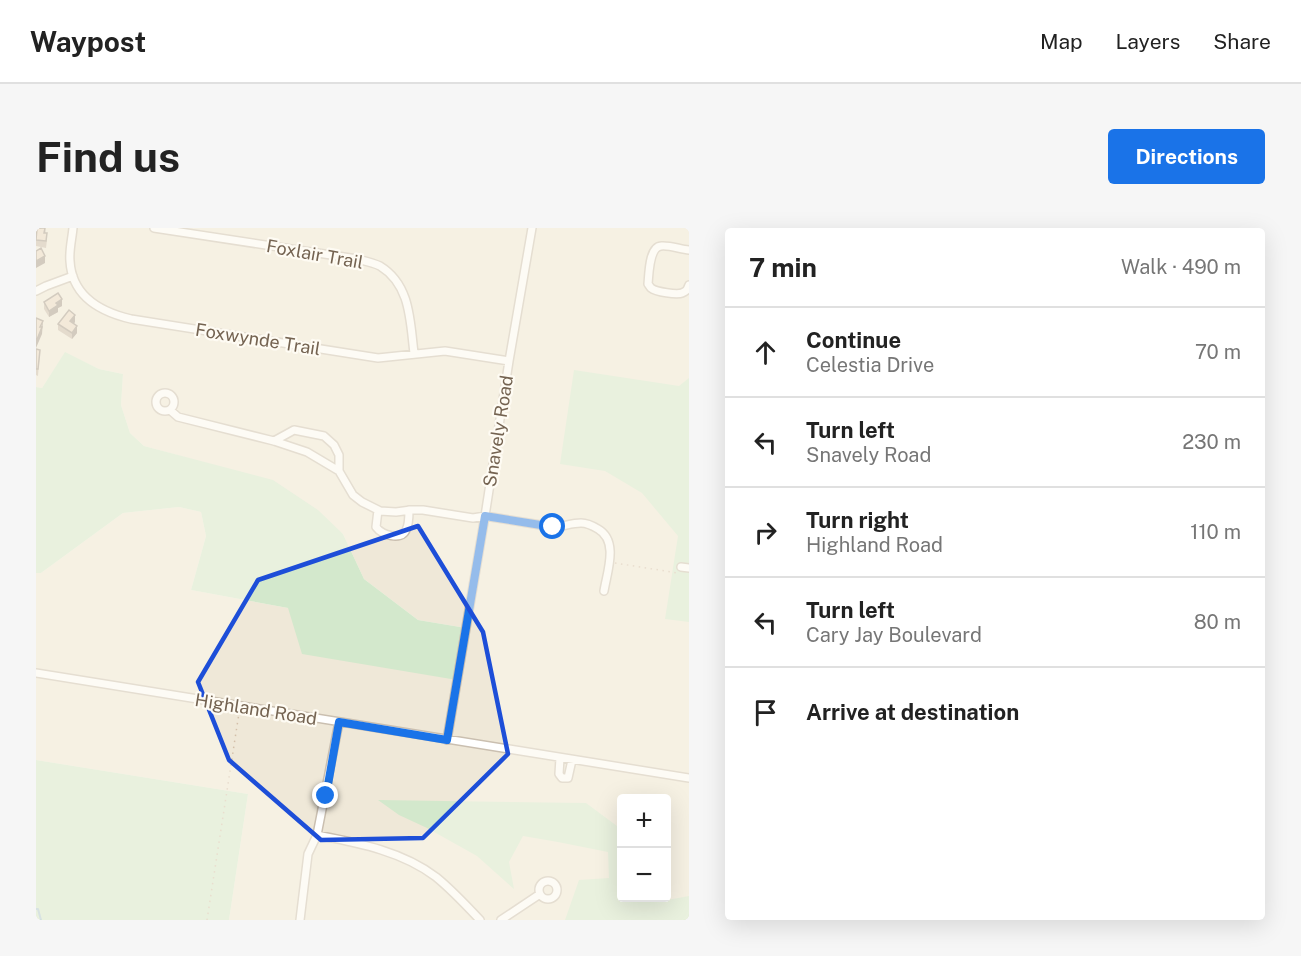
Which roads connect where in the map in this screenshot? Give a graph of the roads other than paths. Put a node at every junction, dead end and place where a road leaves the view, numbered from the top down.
1 (73, 228) edge
2 (154, 228) edge
3 (532, 228) edge
4 (689, 250) edge
5 (73, 276) junction
6 (689, 285) edge
7 (36, 291) edge
8 (414, 353) junction
9 (509, 361) junction
10 (170, 410) dead end
11 (274, 441) junction
12 (339, 471) junction
13 (378, 510) junction
14 (409, 510) junction
15 (485, 516) junction
16 (604, 591) dead end
17 (36, 673) edge
18 (339, 722) junction
19 (447, 740) junction
20 (561, 758) junction
21 (572, 760) junction
22 (689, 778) edge
23 (317, 835) junction
24 (540, 894) dead end
25 (300, 920) edge
26 (480, 920) edge
27 (501, 920) edge

1 - 5 street, Foxwynde Trail
2 - 8 street, Foxlair Trail
3 - 9 street, Snavely Road
4 - 6 street
5 - 7 street
5 - 8 street, Foxwynde Trail
8 - 9 street, Foxwynde Trail
9 - 15 street, Snavely Road
10 - 11 street
11 - 12 street
11 - 12 street
12 - 13 street
13 - 14 street
13 - 14 street
14 - 15 street
15 - 16 street
15 - 19 street, Snavely Road
17 - 18 street, Highland Road
18 - 19 street, Highland Road
18 - 23 street
19 - 20 street, Highland Road
20 - 21 street, Highland Road
20 - 21 street
21 - 22 street, Highland Road
23 - 25 street
23 - 26 street
24 - 27 street

